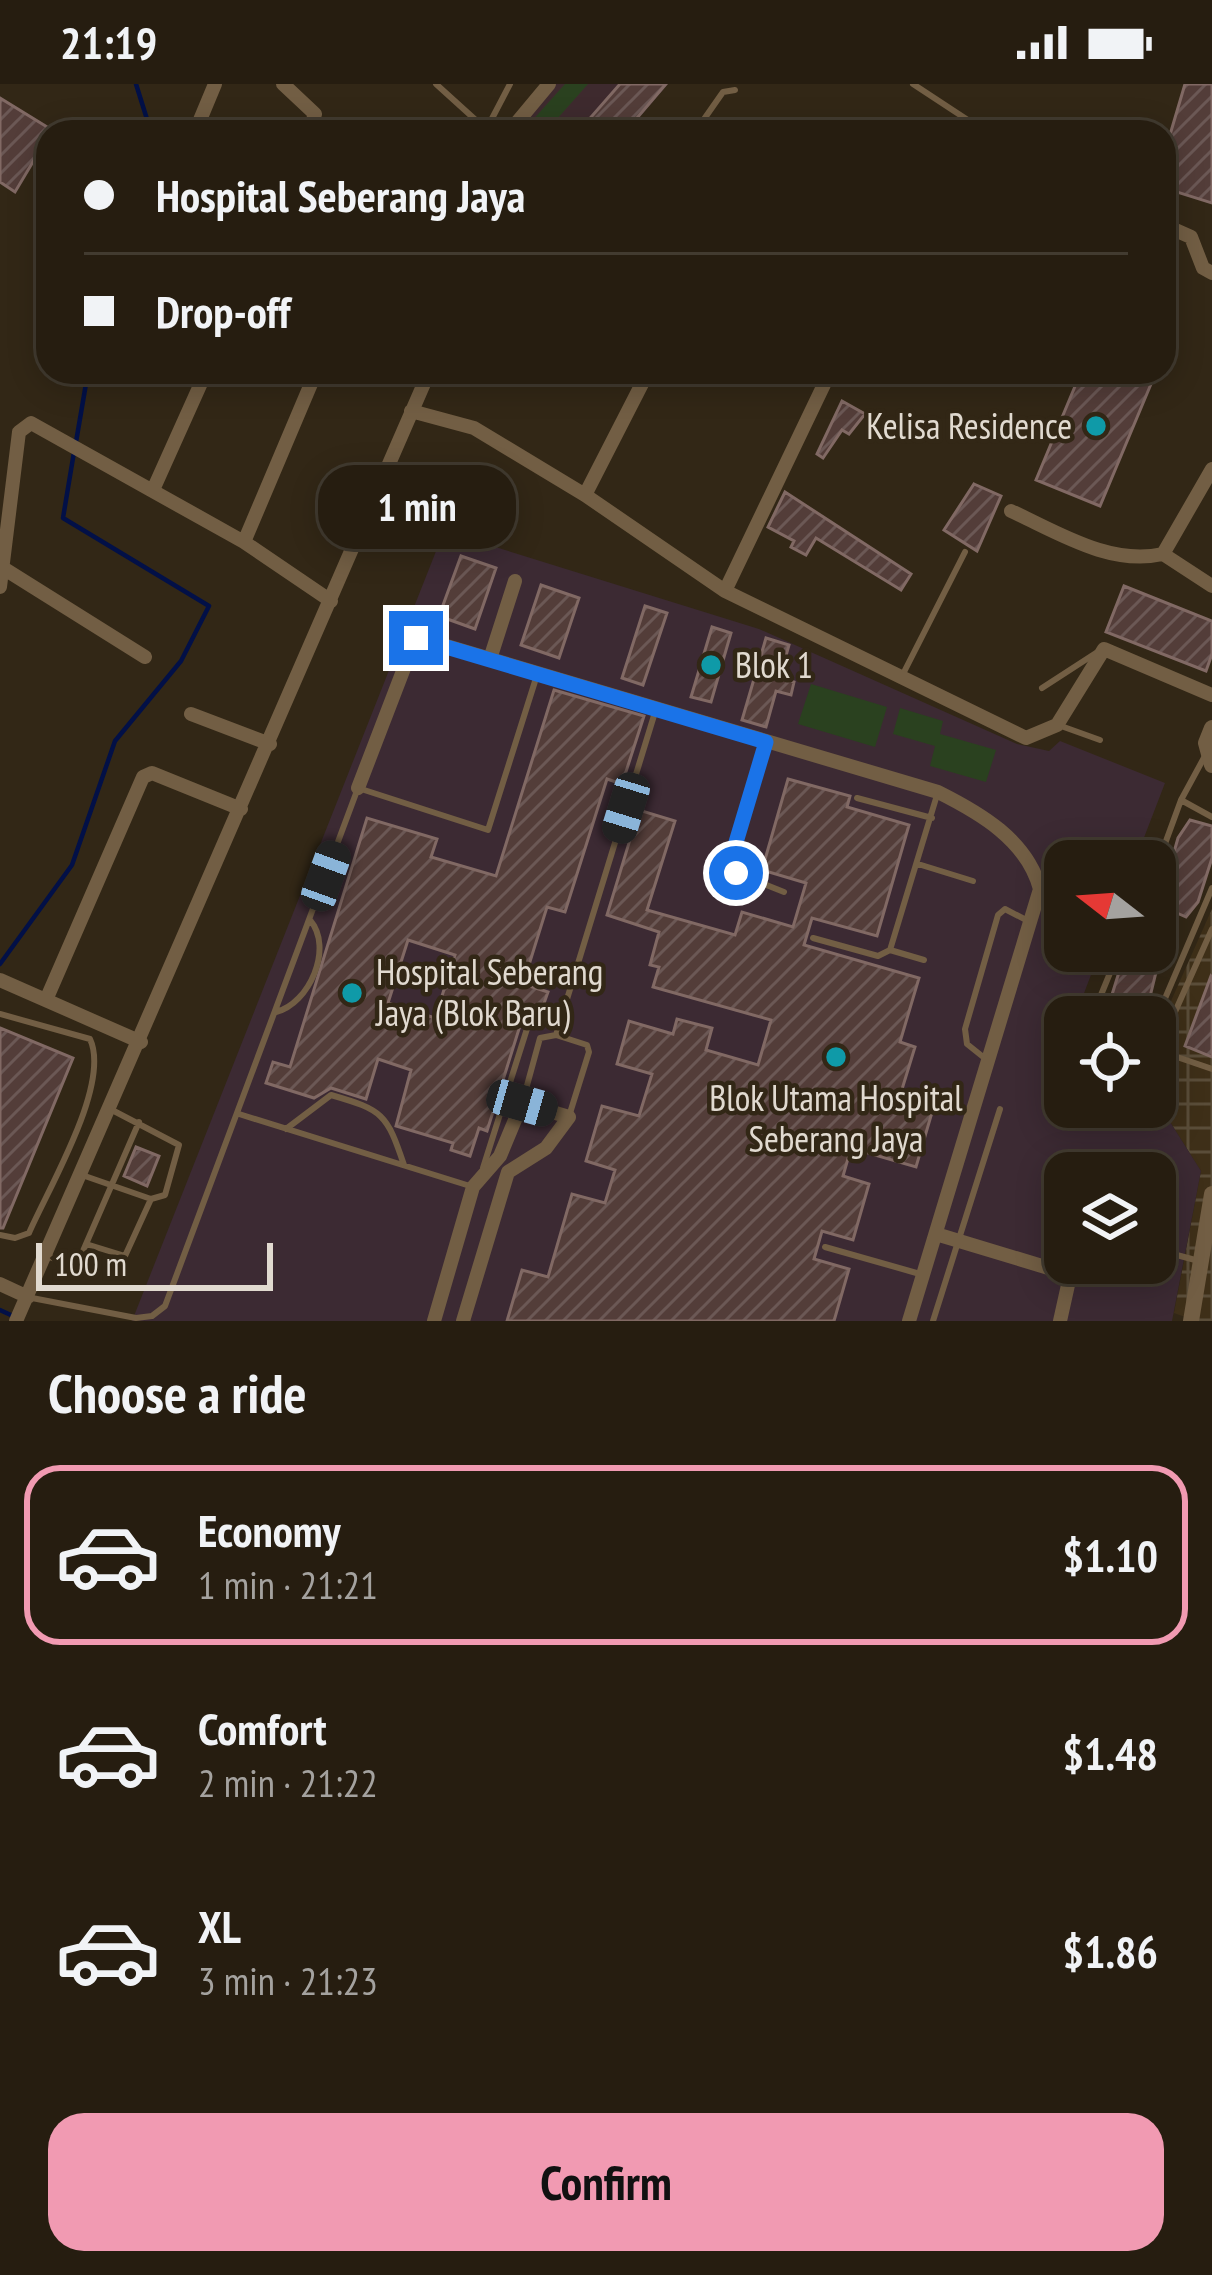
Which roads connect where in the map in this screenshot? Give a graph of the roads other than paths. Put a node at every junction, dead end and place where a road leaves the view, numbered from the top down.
1 (214, 84) edge
2 (284, 84) edge
3 (436, 84) edge
4 (510, 84) edge
5 (549, 84) edge
6 (913, 84) edge
7 (735, 90) dead end
8 (199, 120) edge
9 (313, 120) edge
10 (475, 120) edge
11 (492, 120) edge
12 (518, 120) edge
13 (703, 120) edge
14 (968, 120) edge
15 (1176, 230) edge
16 (1212, 273) edge
17 (201, 384) edge
18 (311, 384) edge
19 (424, 384) edge
20 (642, 384) edge
21 (824, 384) edge
22 (412, 412) junction
23 (1212, 469) edge
24 (153, 490) junction
25 (585, 495) junction
26 (1011, 511) dead end
27 (244, 542) junction
28 (965, 552) dead end
29 (1163, 554) junction
30 (3, 568) edge
31 (515, 581) dead end
32 (0, 586) edge
33 (1212, 586) edge
34 (724, 591) junction
35 (331, 601) junction
36 (1104, 649) junction
37 (145, 657) dead end
38 (490, 659) junction
39 (537, 674) junction
40 (902, 674) junction
41 (1042, 688) dead end
42 (1212, 695) edge
43 (656, 710) junction
44 (191, 714) dead end
45 (1058, 725) junction
46 (1212, 728) edge
47 (1100, 740) dead end
48 (766, 742) junction
49 (270, 744) junction
50 (1209, 760) edge
51 (358, 788) junction
52 (938, 792) junction
53 (856, 798) dead end
54 (1181, 800) junction
55 (241, 809) junction
56 (1212, 817) edge
57 (932, 818) junction
58 (1166, 840) edge
59 (918, 864) junction
60 (974, 880) dead end
61 (1212, 888) edge
62 (784, 892) dead end
63 (310, 920) junction
64 (1033, 925) junction
65 (1212, 929) edge
66 (813, 938) dead end
67 (890, 950) junction
68 (924, 960) dead end
69 (2, 981) edge
70 (1166, 996) edge
71 (46, 1000) junction
72 (276, 1012) junction
73 (0, 1014) edge
74 (561, 1018) junction
75 (556, 1035) junction
76 (140, 1042) junction
77 (989, 1062) junction
78 (1212, 1069) edge
79 (95, 1082) junction
80 (119, 1090) junction
81 (522, 1103) junction
82 (1000, 1108) dead end
83 (111, 1109) junction
84 (239, 1114) junction
85 (569, 1117) junction
86 (139, 1122) junction
87 (286, 1129) junction
88 (404, 1166) junction
89 (482, 1172) junction
90 (82, 1175) junction
91 (112, 1186) junction
92 (473, 1187) junction
93 (1212, 1194) edge
94 (151, 1199) junction
95 (936, 1234) junction
96 (0, 1235) edge
97 (959, 1241) junction
98 (86, 1244) junction
99 (825, 1247) dead end
100 (454, 1253) junction
101 (1176, 1255) edge
102 (46, 1256) junction
103 (1206, 1260) edge
104 (481, 1262) junction
105 (923, 1275) junction
106 (0, 1284) edge
107 (28, 1297) junction
108 (16, 1321) edge
109 (434, 1321) edge
110 (464, 1321) edge
111 (909, 1321) edge
112 (934, 1321) edge
113 (1060, 1321) edge
114 (1191, 1321) edge

1 - 8 street
2 - 9 street
3 - 10 lane
4 - 11 lane
5 - 12 street
6 - 14 lane
7 - 13 lane
15 - 16 street
17 - 24 street
18 - 27 street
19 - 22 street
20 - 25 street
21 - 34 street
22 - 25 street
22 - 35 street
23 - 29 street
24 - 27 street
24 - 30 street
25 - 34 street
26 - 29 street
27 - 35 street
28 - 40 lane
29 - 33 street
30 - 32 street
30 - 37 street
31 - 38 street
34 - 40 street
35 - 49 street
36 - 41 lane
36 - 42 street
36 - 45 street
38 - 39 street
38 - 51 street
39 - 43 street
39 - 51 lane
40 - 45 street
43 - 48 street
43 - 74 lane
44 - 49 street
45 - 47 lane
46 - 50 street
48 - 52 street
48 - 62 lane
49 - 55 street
50 - 54 lane
51 - 63 lane
52 - 57 lane
52 - 64 street
53 - 57 lane
54 - 56 lane
54 - 58 lane
55 - 71 street
55 - 76 street
57 - 59 lane
59 - 60 lane
59 - 67 lane
61 - 70 lane
63 - 72 lane
63 - 72 lane
64 - 77 street
64 - 77 lane
65 - 78 lane
66 - 67 lane
67 - 68 lane
69 - 71 street
71 - 76 street
72 - 84 lane
73 - 79 lane
74 - 75 lane
74 - 89 lane
75 - 81 lane
75 - 85 lane
76 - 80 street
77 - 95 street
79 - 80 lane
79 - 96 lane
80 - 83 street
81 - 85 street
81 - 89 street
82 - 97 lane
83 - 86 lane
83 - 90 street
84 - 87 lane
84 - 107 lane
85 - 104 street
86 - 91 lane
86 - 94 lane
87 - 88 lane
87 - 88 lane
88 - 92 lane
89 - 92 street
90 - 91 lane
90 - 102 street
91 - 94 lane
91 - 98 lane
92 - 100 street
93 - 103 street
94 - 98 lane
95 - 97 street
95 - 105 street
97 - 112 lane
97 - 113 street
98 - 102 lane
99 - 105 lane
100 - 104 street
100 - 109 street
101 - 103 lane
102 - 107 street
103 - 114 street
104 - 110 street
105 - 111 street
106 - 107 street
107 - 108 street

